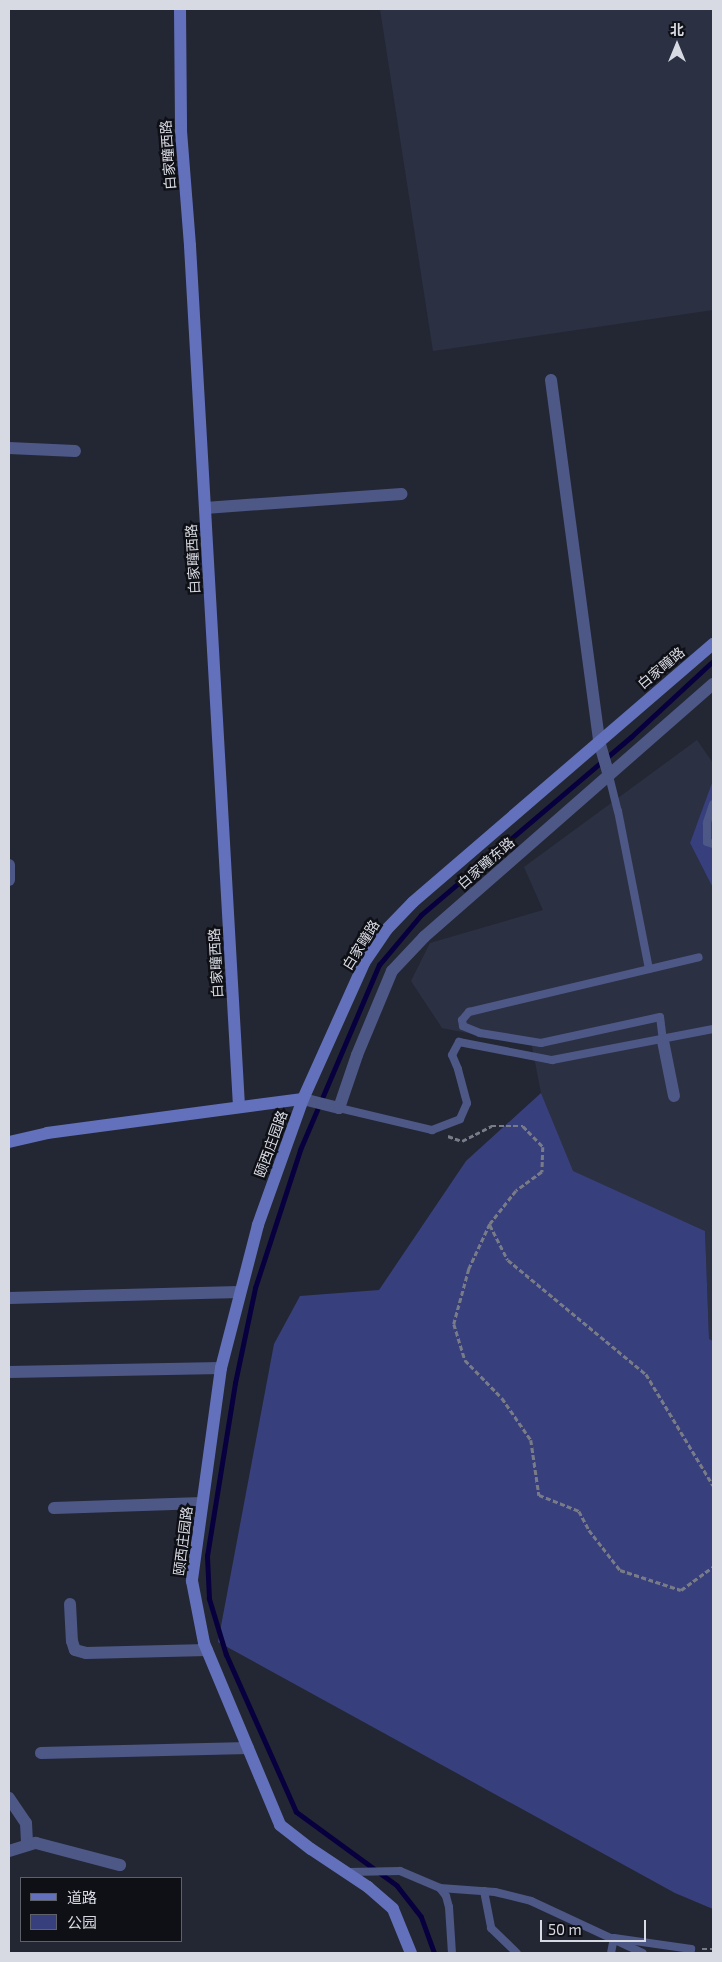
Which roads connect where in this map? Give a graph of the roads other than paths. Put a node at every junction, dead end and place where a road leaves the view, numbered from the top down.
1 (180, 9) edge
2 (551, 380) dead end
3 (9, 448) edge
4 (75, 451) dead end
5 (402, 494) dead end
6 (205, 508) junction
7 (713, 644) edge
8 (713, 684) edge
9 (601, 746) junction
10 (607, 771) junction
11 (713, 804) edge
12 (713, 844) edge
13 (9, 866) edge
14 (9, 880) edge
15 (699, 957) dead end
16 (649, 969) junction
17 (713, 1029) edge
18 (663, 1041) junction
19 (674, 1096) dead end
20 (308, 1100) junction
21 (333, 1106) junction
22 (239, 1107) junction
23 (9, 1142) edge
24 (239, 1292) junction
25 (9, 1298) edge
26 (221, 1368) junction
27 (9, 1372) edge
28 (202, 1503) junction
29 (54, 1508) dead end
30 (70, 1604) dead end
31 (207, 1650) junction
32 (248, 1748) junction
33 (41, 1753) dead end
34 (9, 1798) edge
35 (27, 1846) junction
36 (9, 1851) edge
37 (120, 1865) dead end
38 (345, 1872) junction
39 (440, 1888) junction
40 (484, 1891) junction
41 (614, 1938) junction
42 (411, 1953) edge
43 (452, 1953) edge
44 (517, 1953) edge
45 (611, 1953) edge
46 (642, 1953) edge
47 (690, 1953) edge

1 - 6 street, 白家疃西路
2 - 9 street
3 - 4 street
5 - 6 street
6 - 22 street, 白家疃西路
7 - 9 street, 白家疃路
8 - 10 street, 白家疃东路
9 - 10 street
9 - 20 street, 白家疃路
10 - 16 lane
10 - 21 street, 白家疃东路
11 - 12 lane
13 - 14 street
15 - 16 lane
16 - 18 lane
17 - 18 lane
18 - 19 street
18 - 21 lane
20 - 21 street
20 - 22 street
20 - 24 street, 颐西庄园路
22 - 23 street
24 - 25 street
24 - 26 street, 颐西庄园路
26 - 27 street
26 - 28 street, 颐西庄园路
28 - 29 street
28 - 31 street, 颐西庄园路
30 - 31 street
31 - 32 street, 颐西庄园路
32 - 33 street
32 - 38 street, 颐西庄园路
34 - 35 street
35 - 36 street
35 - 37 street
38 - 39 lane
38 - 42 street, 颐西庄园路
39 - 40 lane
39 - 43 lane
40 - 41 lane
40 - 44 lane
41 - 45 lane
41 - 46 lane
41 - 47 lane

